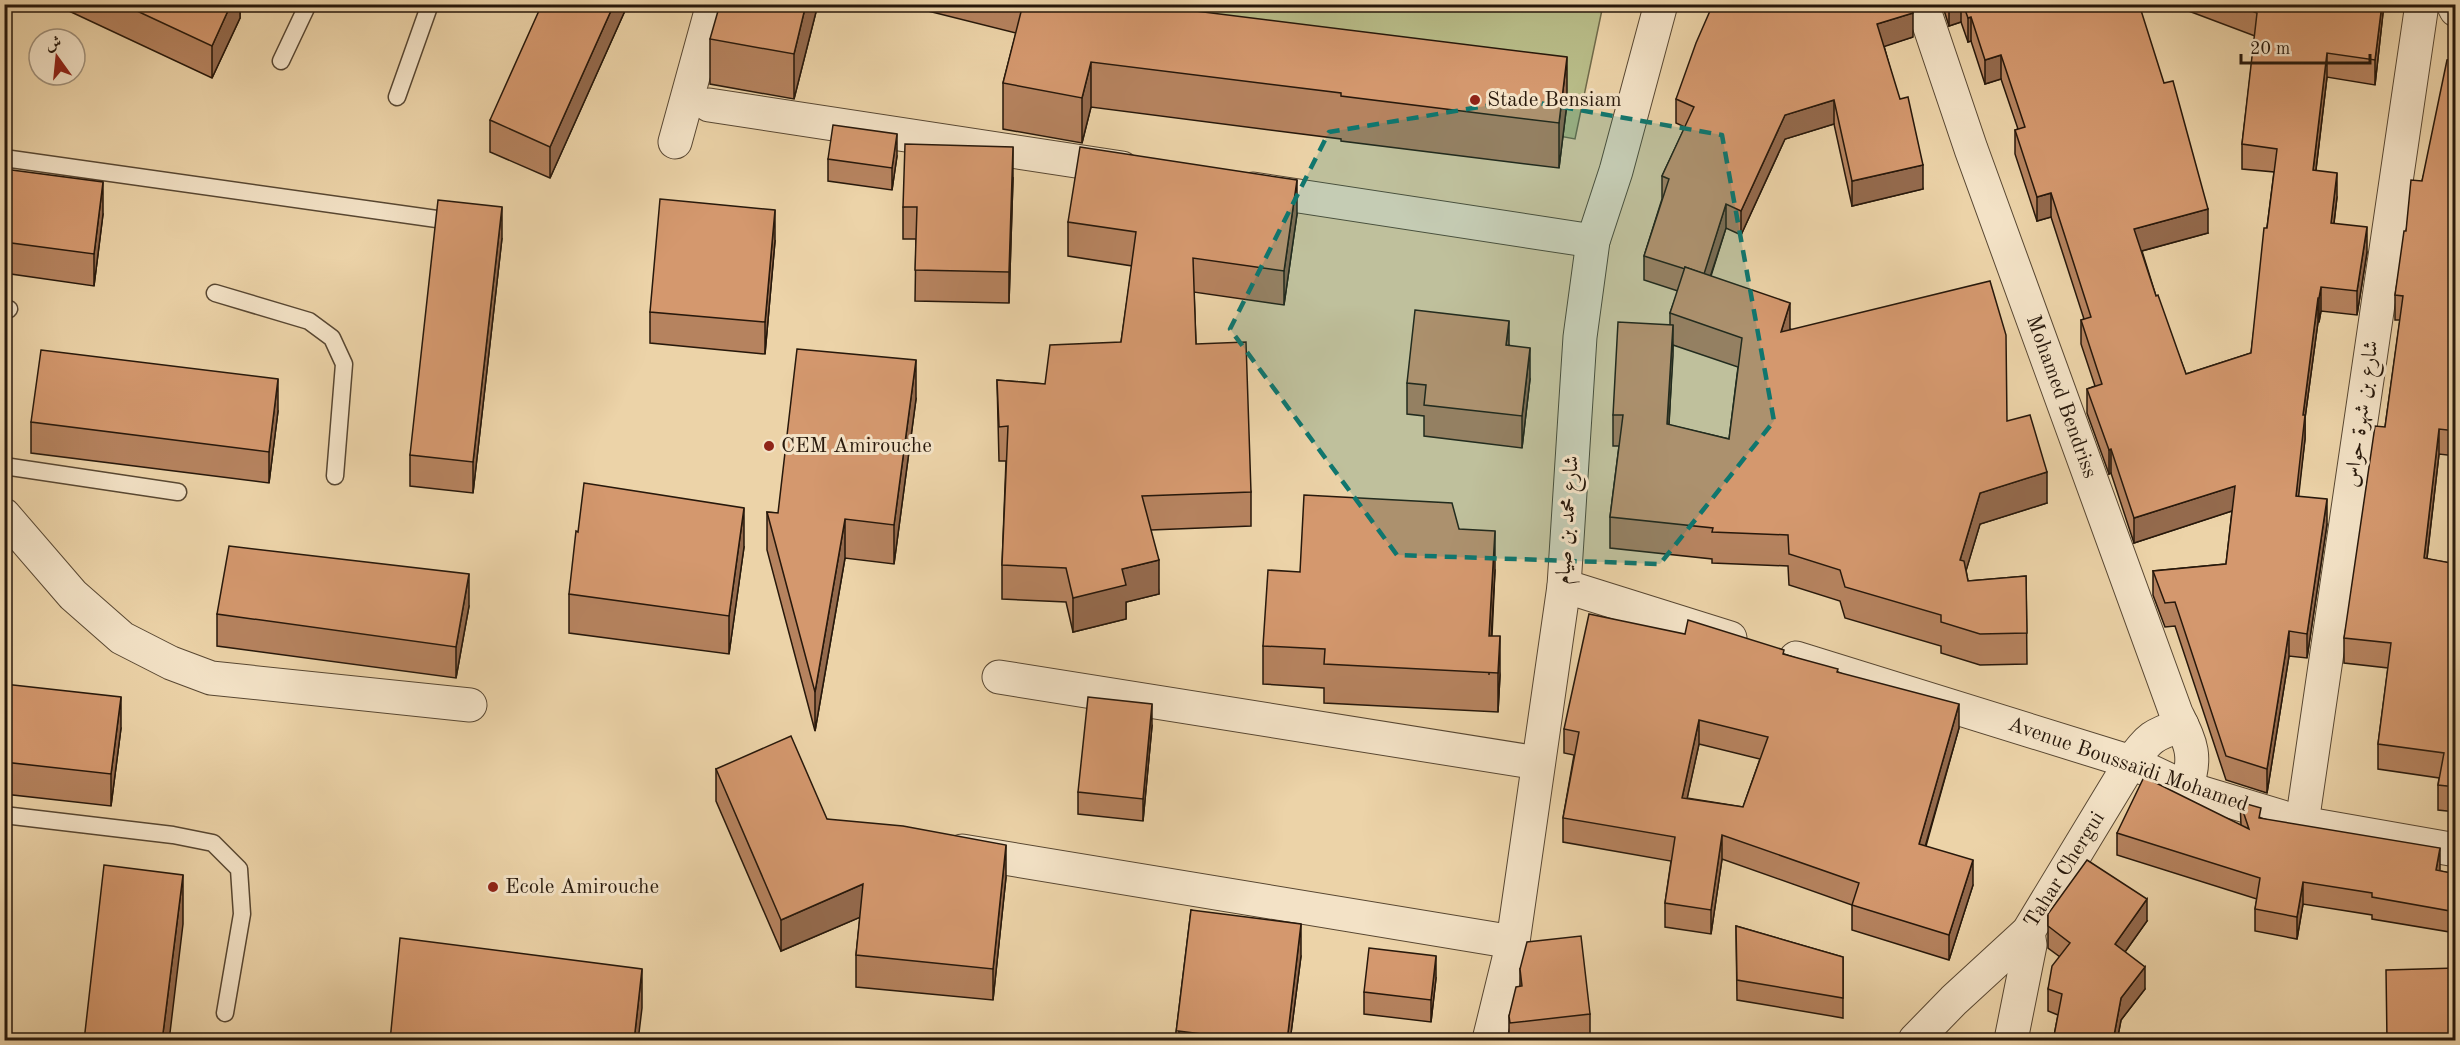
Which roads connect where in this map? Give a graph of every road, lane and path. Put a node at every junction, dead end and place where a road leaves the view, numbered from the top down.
1 (308, 4) edge
2 (430, 4) edge
3 (713, 4) edge
4 (1661, 4) edge
5 (1922, 4) edge
6 (2422, 4) edge
7 (2453, 4) edge
8 (2456, 10) edge
9 (281, 61) dead end
10 (397, 97) dead end
11 (710, 105) dead end
12 (675, 142) dead end
13 (4, 158) edge
14 (1157, 174) edge
15 (1228, 185) edge
16 (479, 224) edge
17 (1593, 241) junction
18 (214, 293) dead end
19 (4, 466) edge
20 (335, 476) dead end
21 (178, 492) dead end
22 (4, 515) edge
23 (1564, 586) junction
24 (999, 677) dead end
25 (470, 705) dead end
26 (2182, 725) junction
27 (2132, 762) junction
28 (1538, 763) junction
29 (2186, 788) junction
30 (4, 815) edge
31 (2302, 823) junction
32 (936, 846) edge
33 (2456, 850) edge
34 (2028, 932) junction
35 (1513, 942) junction
36 (225, 1013) dead end
37 (1489, 1041) edge
38 (1915, 1041) edge
39 (2011, 1041) edge

1 - 9 lane
2 - 10 lane
3 - 12 street
4 - 17 street, شارع محمد بن صيام
5 - 26 street, Mohamed Bendriss
6 - 31 street, شارع بن شهرة حواس
7 - 8 street
11 - 14 street
13 - 16 lane
15 - 17 street
17 - 23 street, شارع محمد بن صيام
18 - 20 lane
19 - 21 lane
22 - 25 street
23 - 27 street, Avenue Boussaïdi Mohamed
23 - 28 street, شارع محمد بن صيام
24 - 28 street
26 - 27 street, Tahar Chergui
26 - 29 street, Mohamed Bendriss
27 - 29 street, Avenue Boussaïdi Mohamed
27 - 34 street, Tahar Chergui
28 - 35 street, شارع محمد بن صيام
29 - 31 street, Avenue Boussaïdi Mohamed
30 - 36 lane
31 - 33 street, Avenue Boussaïdi Mohamed
32 - 35 street
34 - 38 street, Tahar Chergui
34 - 39 street
35 - 37 street, شارع محمد بن صيام

